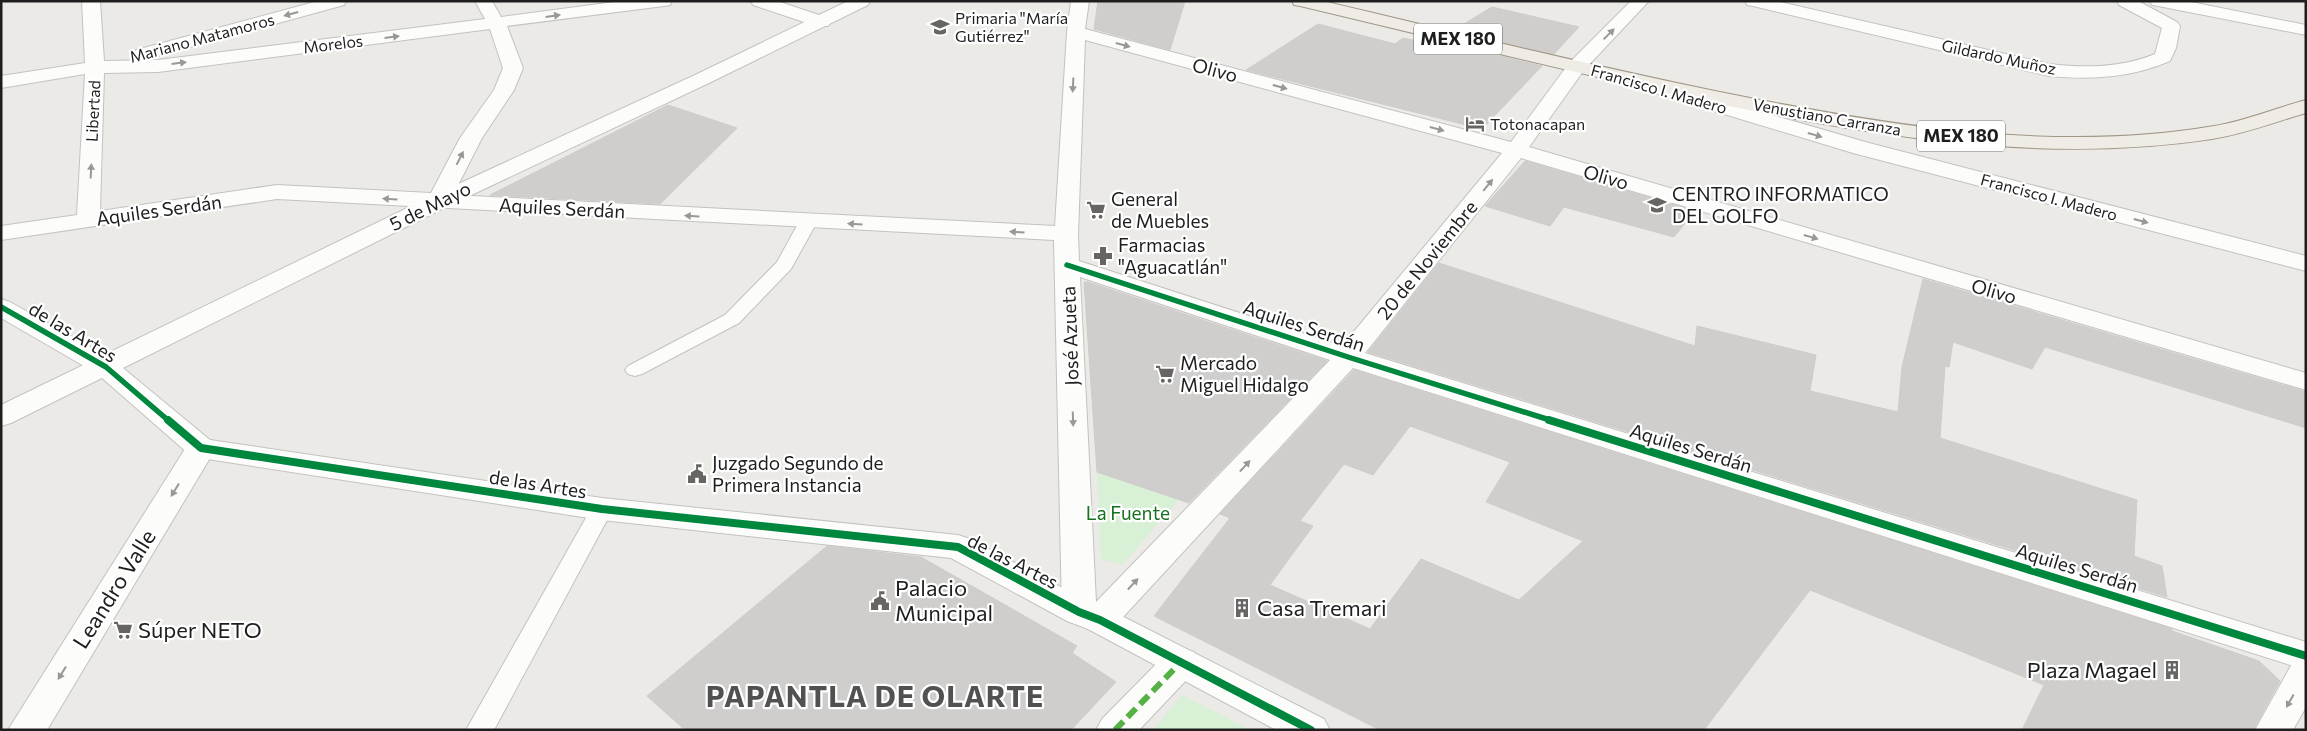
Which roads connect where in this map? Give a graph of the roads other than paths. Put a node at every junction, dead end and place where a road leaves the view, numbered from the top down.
1 (91, 1) edge
2 (338, 1) edge
3 (483, 1) edge
4 (664, 1) edge
5 (759, 1) edge
6 (862, 1) edge
7 (1080, 1) edge
8 (1300, 1) edge
9 (1641, 1) edge
10 (1753, 1) edge
11 (2125, 1) edge
12 (2158, 1) edge
13 (2184, 6) junction
14 (822, 22) junction
15 (497, 24) junction
16 (2171, 26) junction
17 (2306, 30) edge
18 (1076, 32) junction
19 (1577, 66) junction
20 (95, 67) junction
21 (1617, 76) junction
22 (1, 82) edge
23 (2306, 106) edge
24 (1516, 150) junction
25 (438, 202) junction
26 (88, 220) junction
27 (808, 222) junction
28 (27, 230) junction
29 (1, 233) edge
30 (1066, 234) junction
31 (1, 256) edge
32 (2306, 264) edge
33 (1067, 266) junction
34 (1, 307) edge
35 (1348, 357) junction
36 (106, 367) junction
37 (635, 370) dead end
38 (2306, 382) edge
39 (1, 418) edge
40 (200, 448) junction
41 (602, 509) junction
42 (1089, 616) junction
43 (2306, 656) edge
44 (1181, 662) junction
45 (2306, 672) edge
46 (27, 730) edge
47 (480, 730) edge
48 (1115, 730) edge
49 (1311, 730) edge
50 (2274, 730) edge

1 - 20 street, Libertad
2 -> 20 street, Mariano Matamoros
3 - 15 street
15 -> 4 street, Morelos
5 - 14 street
6 - 14 street, 5 de Mayo
7 - 18 street, José Azueta
8 - 19 main road, Francisco I. Madero / MEX 180
19 -> 9 street, 20 de Noviembre
10 - 16 street, Gildardo Muñoz
11 - 16 street
12 - 13 street
13 - 16 street
13 - 17 street
14 - 25 street, 5 de Mayo
20 -> 15 street, Morelos
25 -> 15 street
18 -> 24 street, Olivo
18 -> 30 street, José Azueta
19 - 21 main road, Francisco I. Madero / MEX 180
19 - 24 street, 20 de Noviembre
20 - 22 street, Morelos
26 -> 20 street, Libertad
21 - 23 main road, Venustiano Carranza / MEX 180
21 -> 32 street, Francisco I. Madero
35 -> 24 street, 20 de Noviembre
24 -> 38 street, Olivo
25 -> 26 street, Aquiles Serdán
27 -> 25 street, Aquiles Serdán
25 - 36 street, 5 de Mayo
26 - 28 street, Aquiles Serdán
30 -> 27 street, Aquiles Serdán
27 - 37 lane
28 - 29 street, Aquiles Serdán
28 - 31 street
30 - 33 street, José Azueta
33 - 35 street, Aquiles Serdán
33 -> 42 street, José Azueta
34 - 36 street, de las Artes
42 -> 35 street, 20 de Noviembre
35 - 43 street, Aquiles Serdán
36 - 39 street, 5 de Mayo
36 - 40 street, de las Artes
40 - 41 street, de las Artes
40 -> 46 street, Leandro Valle
41 - 42 street, de las Artes
41 - 47 lane
42 - 44 street, de las Artes
44 - 48 street
44 - 49 street, de las Artes
45 -> 50 street

